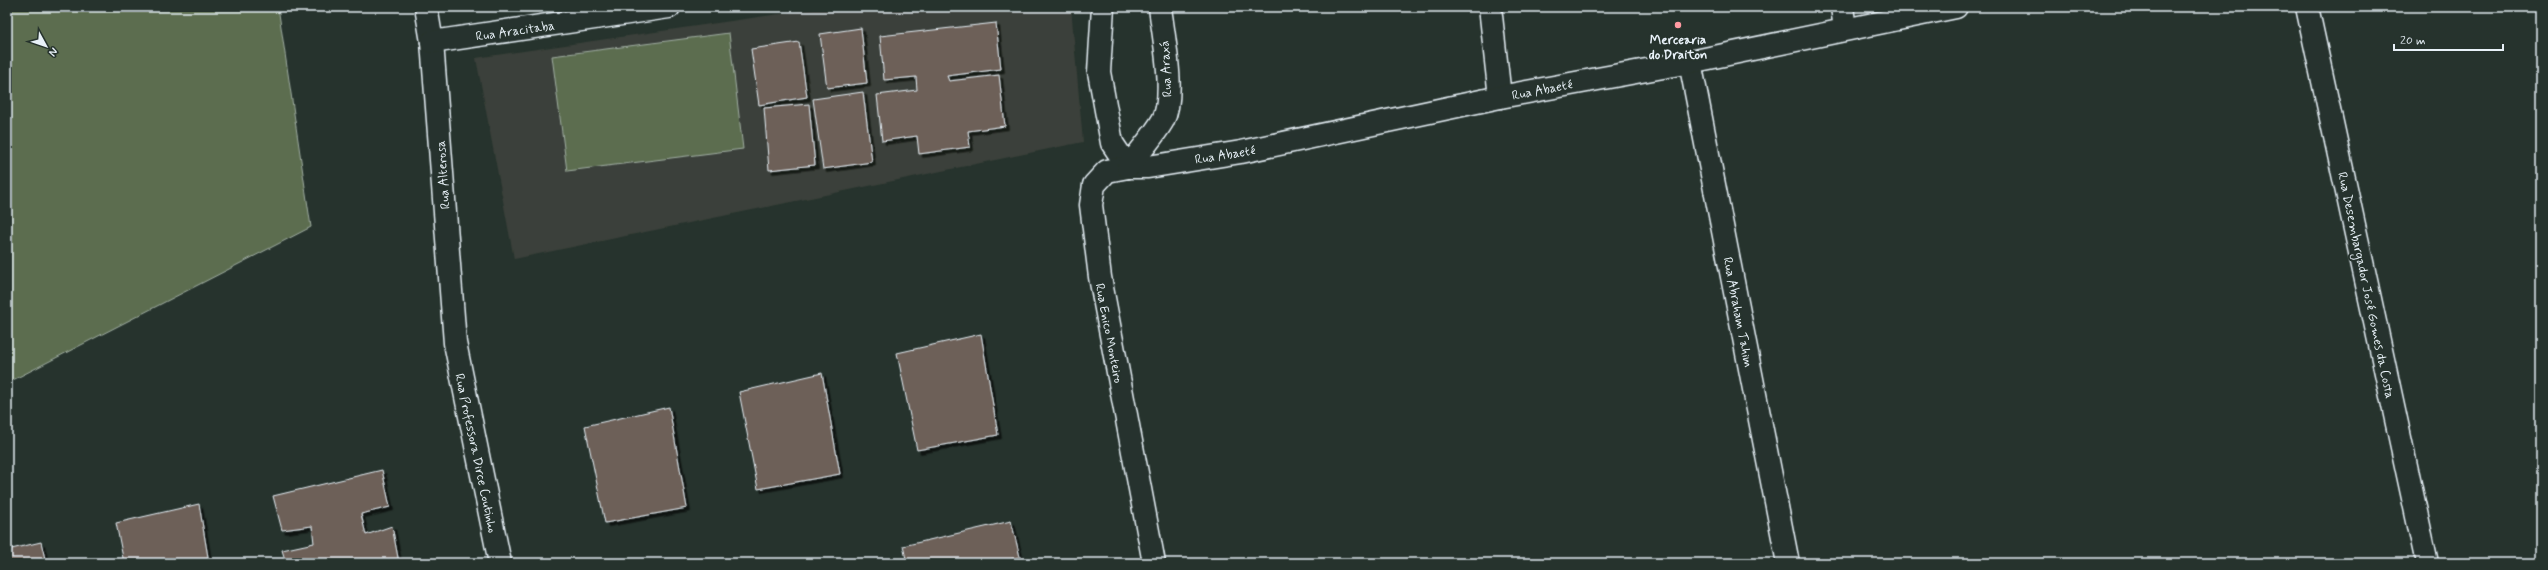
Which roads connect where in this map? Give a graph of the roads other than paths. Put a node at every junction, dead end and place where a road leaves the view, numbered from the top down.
1 (426, 7) edge
2 (668, 7) edge
3 (1103, 7) edge
4 (1160, 7) edge
5 (1490, 7) edge
6 (1842, 7) edge
7 (1956, 7) edge
8 (2307, 7) edge
9 (1845, 29) junction
10 (432, 42) junction
11 (1690, 62) junction
12 (1500, 97) junction
13 (1128, 167) junction
14 (455, 343) joint
15 (500, 563) edge
16 (1154, 563) edge
17 (1788, 563) edge
18 (2427, 563) edge

1 - 10 street, Rua Alterosa
2 - 10 street, Rua Aracitaba
3 - 13 street
4 - 13 street, Rua Araxá
5 - 12 street
6 - 9 street
7 - 9 street, Rua Abaeté
8 - 18 street, Rua Desembargador José Gomes da Costa
9 - 11 street, Rua Abaeté
10 - 14 street, Rua Alterosa
11 - 12 street, Rua Abaeté
11 - 17 street, Rua Abraham Tahim
12 - 13 street, Rua Abaeté
13 - 16 street, Rua Enico Monteiro
14 - 15 street, Rua Professora Dirce Coutinho

